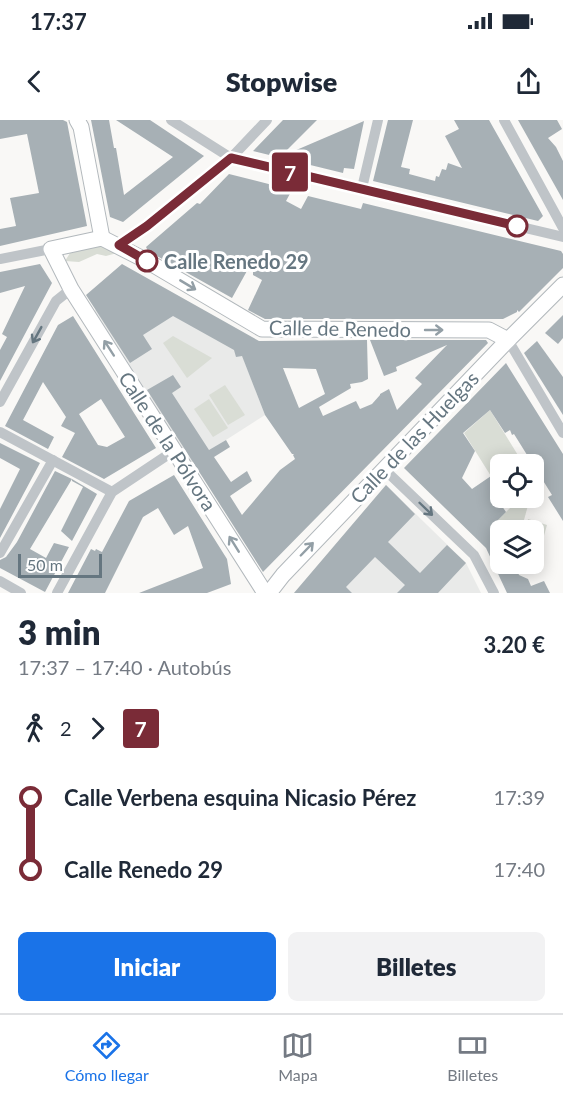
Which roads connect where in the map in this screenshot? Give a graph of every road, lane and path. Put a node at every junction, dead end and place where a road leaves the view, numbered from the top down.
1 (77, 120) edge
2 (171, 120) edge
3 (267, 120) edge
4 (378, 120) edge
5 (504, 120) edge
6 (231, 158) junction
7 (362, 188) junction
8 (563, 228) edge
9 (563, 237) edge
10 (102, 238) junction
11 (119, 245) junction
12 (51, 249) junction
13 (0, 259) edge
14 (563, 285) edge
15 (70, 289) junction
16 (508, 340) junction
17 (0, 402) edge
18 (561, 426) edge
19 (0, 432) edge
20 (175, 450) junction
21 (53, 460) junction
22 (384, 469) junction
23 (112, 492) junction
24 (0, 553) edge
25 (0, 581) edge
26 (21, 593) edge
27 (57, 593) edge
28 (267, 593) edge
29 (494, 593) edge

1 - 10 street
2 - 6 street
3 - 6 street
4 - 7 street
5 - 8 street
6 - 7 street
6 - 11 street
7 - 9 street
10 - 11 street, Calle de Renedo
10 - 12 street
11 -> 16 street, Calle de Renedo
12 - 13 street
12 - 15 street, Calle de la Pólvora
14 - 16 street, Calle de las Huelgas
15 -> 17 street
20 -> 15 street, Calle de la Pólvora
16 - 18 street
16 - 22 street, Calle de las Huelgas
19 - 21 street
20 - 23 street
28 -> 20 street, Calle de la Pólvora
21 - 23 street
21 - 24 street
28 -> 22 street, Calle de las Huelgas
22 -> 29 street
23 - 27 street
25 - 26 street

